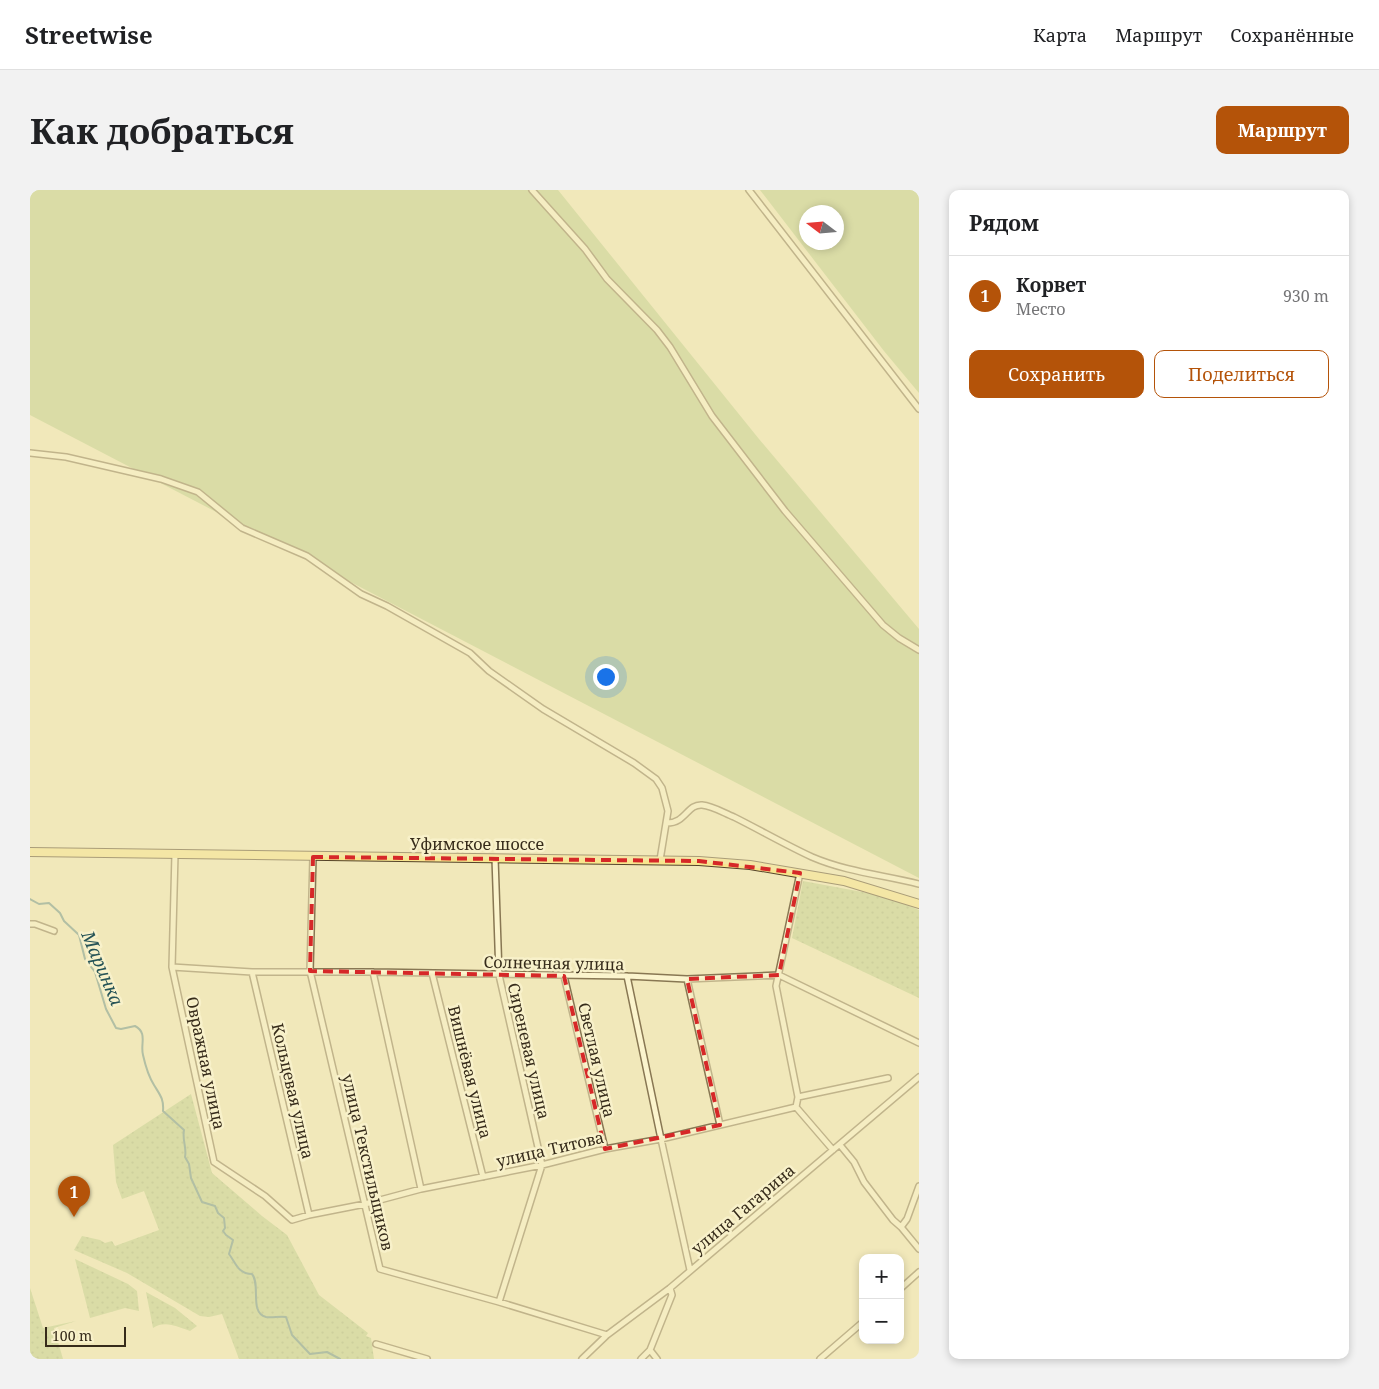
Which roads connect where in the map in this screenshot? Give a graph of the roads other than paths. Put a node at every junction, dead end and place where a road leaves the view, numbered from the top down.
1 (532, 190) edge
2 (749, 190) edge
3 (919, 409) edge
4 (30, 453) edge
5 (919, 650) edge
6 (667, 823) junction
7 (30, 852) edge
8 (175, 854) junction
9 (313, 857) junction
10 (495, 858) junction
11 (660, 860) junction
12 (800, 873) junction
13 (919, 884) edge
14 (919, 904) edge
15 (30, 924) edge
16 (54, 931) dead end
17 (172, 967) junction
18 (310, 971) junction
19 (252, 972) junction
20 (373, 972) junction
21 (432, 973) junction
22 (500, 975) junction
23 (779, 975) junction
24 (564, 976) junction
25 (627, 976) junction
26 (687, 979) junction
27 (919, 1043) edge
28 (919, 1077) edge
29 (888, 1078) dead end
30 (798, 1097) junction
31 (796, 1107) junction
32 (720, 1125) junction
33 (661, 1138) junction
34 (840, 1145) junction
35 (605, 1149) junction
36 (833, 1150) junction
37 (542, 1165) junction
38 (483, 1177) junction
39 (919, 1186) edge
40 (421, 1190) junction
41 (365, 1204) junction
42 (309, 1215) junction
43 (901, 1227) junction
44 (919, 1250) edge
45 (690, 1270) junction
46 (919, 1272) edge
47 (904, 1285) edge
48 (670, 1288) junction
49 (499, 1302) junction
50 (859, 1325) edge
51 (607, 1335) junction
52 (376, 1344) dead end
53 (650, 1350) junction
54 (427, 1359) edge
55 (582, 1359) edge
56 (640, 1359) edge
57 (657, 1359) edge
58 (820, 1359) edge

1 - 5 street
2 - 3 street
4 - 6 street
6 - 11 street
6 - 13 street
7 - 8 main road, Уфимское шоссе
8 - 9 main road, Уфимское шоссе
8 - 17 street, Овражная улица
9 - 10 main road, Уфимское шоссе
9 - 18 street, улица Текстильщиков
10 - 11 main road, Уфимское шоссе
10 - 22 street, Сиреневая улица
11 - 12 main road, Уфимское шоссе
12 - 14 main road, Уфимское шоссе
12 - 23 street
15 - 16 street
17 - 19 street, Солнечная улица
17 - 42 street, Овражная улица
18 - 19 street, Солнечная улица
18 - 20 street, Солнечная улица
18 - 41 street, улица Текстильщиков
19 - 42 street, Кольцевая улица
20 - 21 street, Солнечная улица
20 - 40 street
21 - 22 street, Солнечная улица
21 - 38 street, Вишнёвая улица
22 - 24 street, Солнечная улица
22 - 37 street, Сиреневая улица
23 - 26 street, Солнечная улица
23 - 27 street, Солнечная улица
23 - 30 street
24 - 25 street, Солнечная улица
24 - 35 street, Светлая улица
25 - 26 street, Солнечная улица
25 - 33 street
26 - 32 street
28 - 34 street, улица Гагарина
29 - 30 street
30 - 31 street
31 - 32 street, улица Титова
31 - 36 street
32 - 33 street, улица Титова
33 - 35 street, улица Титова
33 - 45 street
34 - 36 street, улица Гагарина
34 - 43 street
35 - 37 street, улица Титова
36 - 45 street, улица Гагарина
37 - 38 street, улица Титова
37 - 49 street, Сиреневая улица
38 - 40 street, улица Титова
39 - 43 street
40 - 41 street, улица Титова
41 - 42 street, улица Титова
41 - 49 street, улица Текстильщиков
43 - 44 street
45 - 48 street, улица Гагарина
46 - 47 street
48 - 51 street, улица Гагарина
48 - 53 street
49 - 51 street, улица Текстильщиков
50 - 58 street
51 - 55 street, улица Гагарина
52 - 54 street
53 - 56 street
53 - 57 street

